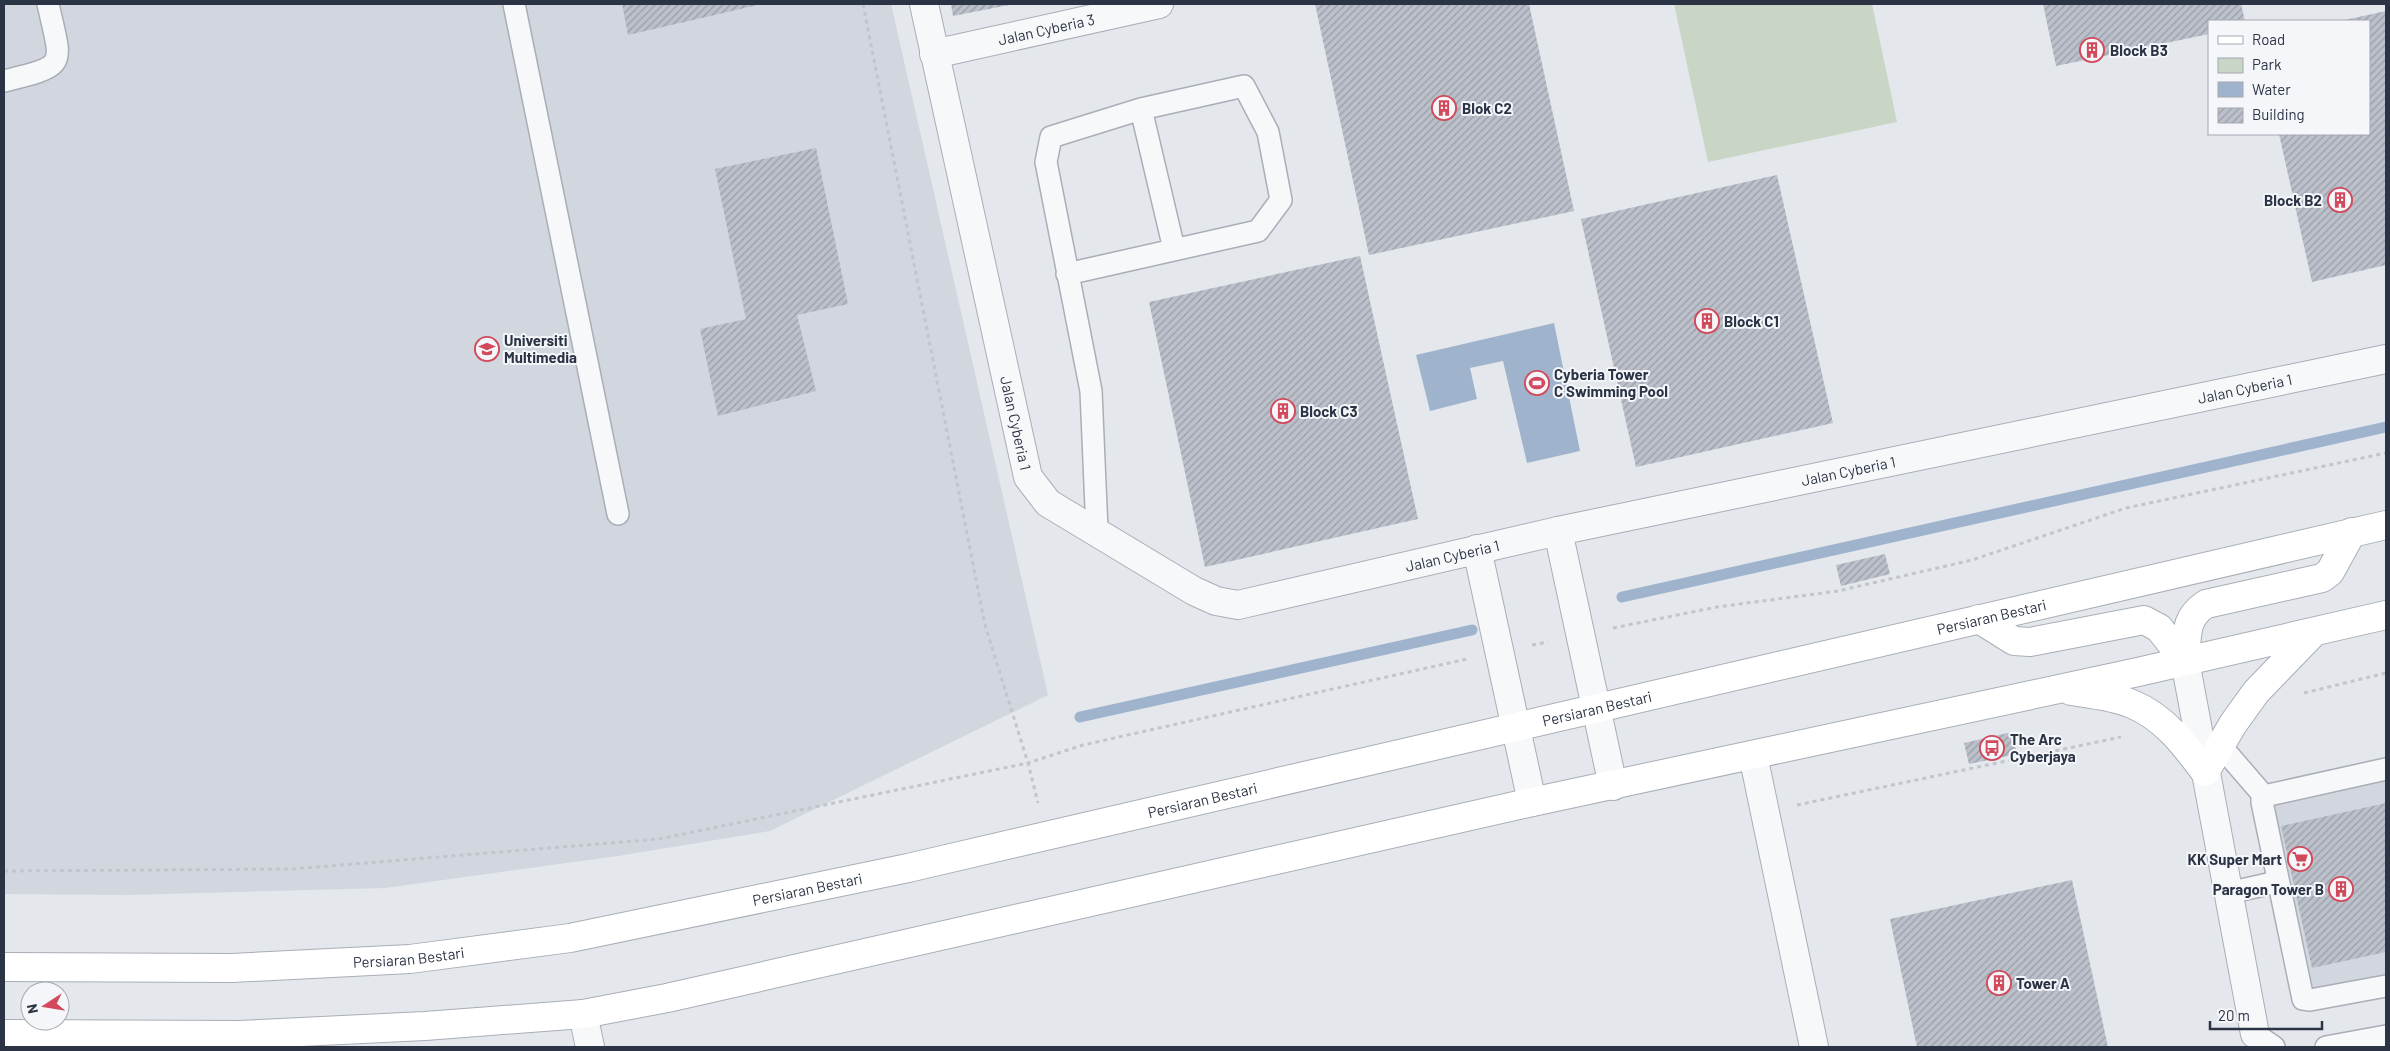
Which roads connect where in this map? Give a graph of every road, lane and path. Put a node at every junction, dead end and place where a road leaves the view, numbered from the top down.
1 (48, 4) edge
2 (514, 4) edge
3 (924, 4) edge
4 (1159, 4) edge
5 (934, 54) junction
6 (4, 82) edge
7 (1141, 110) junction
8 (1174, 249) junction
9 (1067, 274) junction
10 (2386, 359) edge
11 (2386, 453) edge
12 (618, 514) dead end
13 (2386, 525) edge
14 (1097, 531) junction
15 (1558, 531) junction
16 (2352, 532) junction
17 (1477, 549) junction
18 (2386, 615) edge
19 (1979, 619) junction
20 (2314, 632) junction
21 (1580, 634) junction
22 (2185, 661) junction
23 (2386, 673) edge
24 (2054, 689) junction
25 (2256, 692) junction
26 (1596, 708) junction
27 (2156, 719) junction
28 (1515, 726) junction
29 (2220, 745) junction
30 (1753, 756) junction
31 (2386, 769) edge
32 (2205, 772) junction
33 (1613, 786) junction
34 (2264, 796) junction
35 (1532, 802) junction
36 (1765, 812) junction
37 (1046, 836) junction
38 (4, 871) edge
39 (2277, 882) junction
40 (2228, 893) junction
41 (4, 967) edge
42 (2386, 986) edge
43 (583, 1014) junction
44 (4, 1034) edge
45 (2386, 1036) edge
46 (2262, 1043) edge
47 (590, 1047) edge
48 (1814, 1047) edge
49 (2326, 1047) edge

1 - 6 lane
2 - 12 lane
3 - 5 street, Jalan Cyberia 1
4 - 5 street, Jalan Cyberia 3
5 - 14 street, Jalan Cyberia 1
7 - 8 lane
7 - 8 lane
7 - 9 lane
8 - 9 lane
9 - 14 lane
10 - 15 street, Jalan Cyberia 1
11 - 21 path
13 - 16 main road, Persiaran Bestari
14 - 17 street, Jalan Cyberia 1
15 - 17 street, Jalan Cyberia 1
15 - 21 street
16 - 19 main road, Persiaran Bestari
16 - 22 main road
17 - 28 street
18 - 20 main road
19 - 22 main road
19 - 26 main road, Persiaran Bestari
20 - 22 main road
20 - 25 main road
21 - 26 street
22 - 24 main road
22 - 32 street
23 - 25 path
24 - 27 main road
24 - 30 main road
25 - 29 main road
26 - 28 main road, Persiaran Bestari
26 - 33 street
27 - 32 main road
27 - 36 path
28 - 35 street
28 - 37 main road, Persiaran Bestari
29 - 32 main road
29 - 34 lane
30 - 33 main road
30 - 36 street
31 - 34 lane
32 - 40 street
33 - 35 main road
34 - 39 lane
35 - 43 main road
36 - 48 street
37 - 38 path
37 - 41 main road, Persiaran Bestari
39 - 40 lane
39 - 42 lane
40 - 46 street
43 - 44 main road
43 - 47 street
45 - 49 lane

